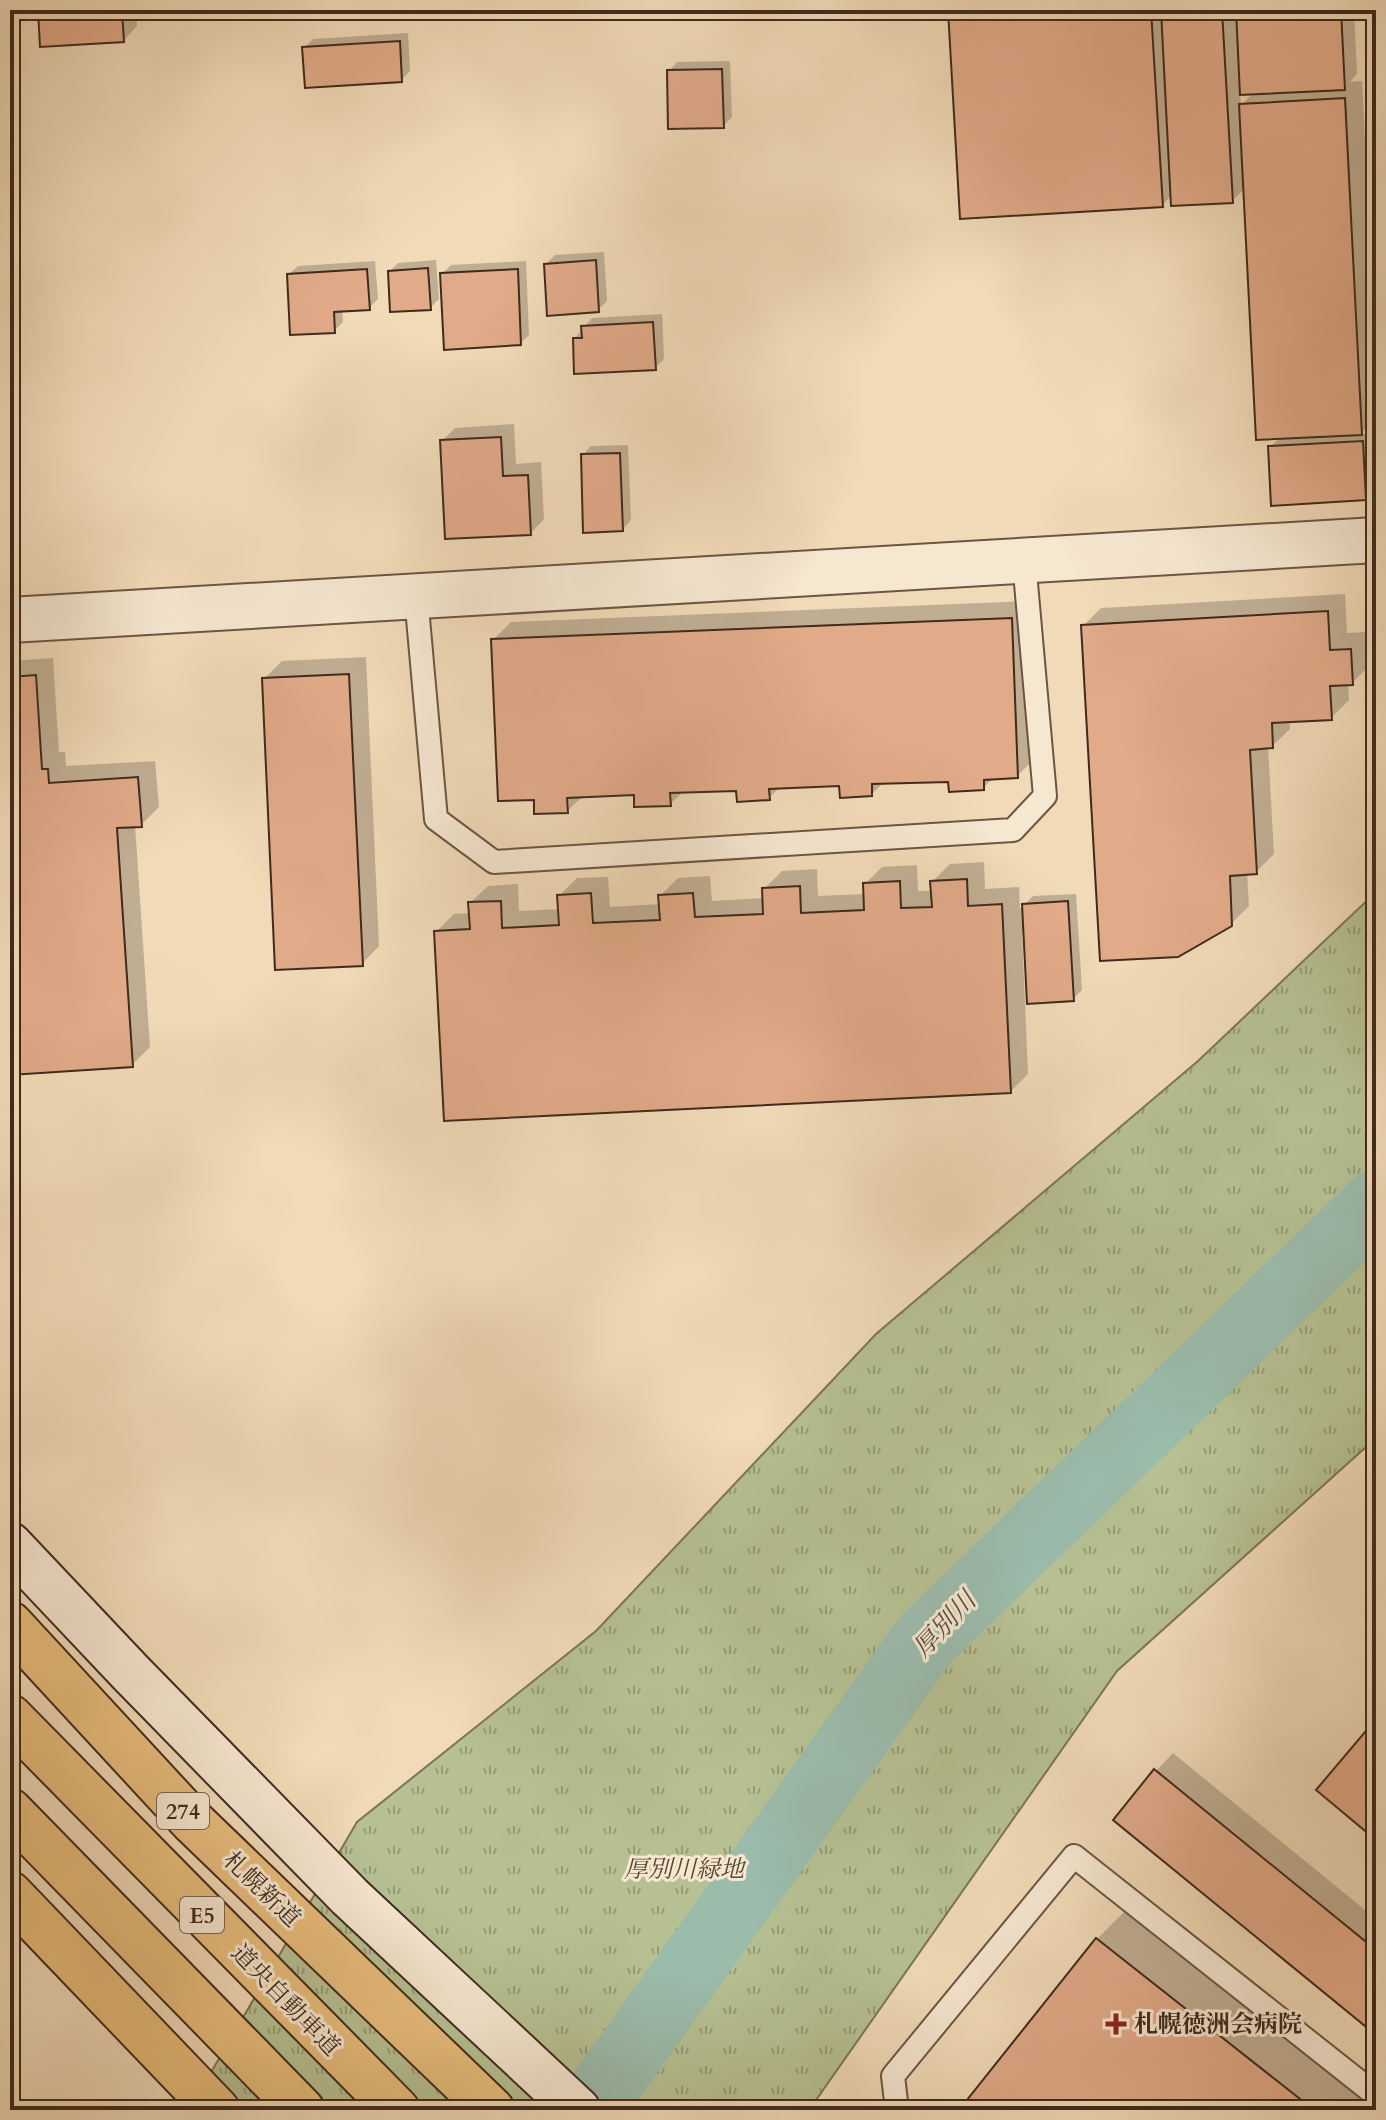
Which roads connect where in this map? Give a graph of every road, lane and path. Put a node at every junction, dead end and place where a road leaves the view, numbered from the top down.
1 (1376, 540) edge
2 (1024, 561) junction
3 (416, 596) junction
4 (10, 620) edge
5 (10, 1545) edge
6 (10, 1624) edge
7 (10, 1717) edge
8 (10, 1811) edge
9 (10, 1894) edge
10 (1376, 2095) edge
11 (217, 2110) edge
12 (302, 2110) edge
13 (397, 2110) edge
14 (492, 2110) edge
15 (578, 2110) edge
16 (897, 2110) edge

1 - 2 street
2 - 3 street
2 - 3 lane
3 - 4 street
5 - 15 street
6 - 14 highway, 札幌新道 / 274
7 - 13 highway, 道央自動車道 / E5
8 - 12 highway
9 - 11 highway
10 - 16 lane

